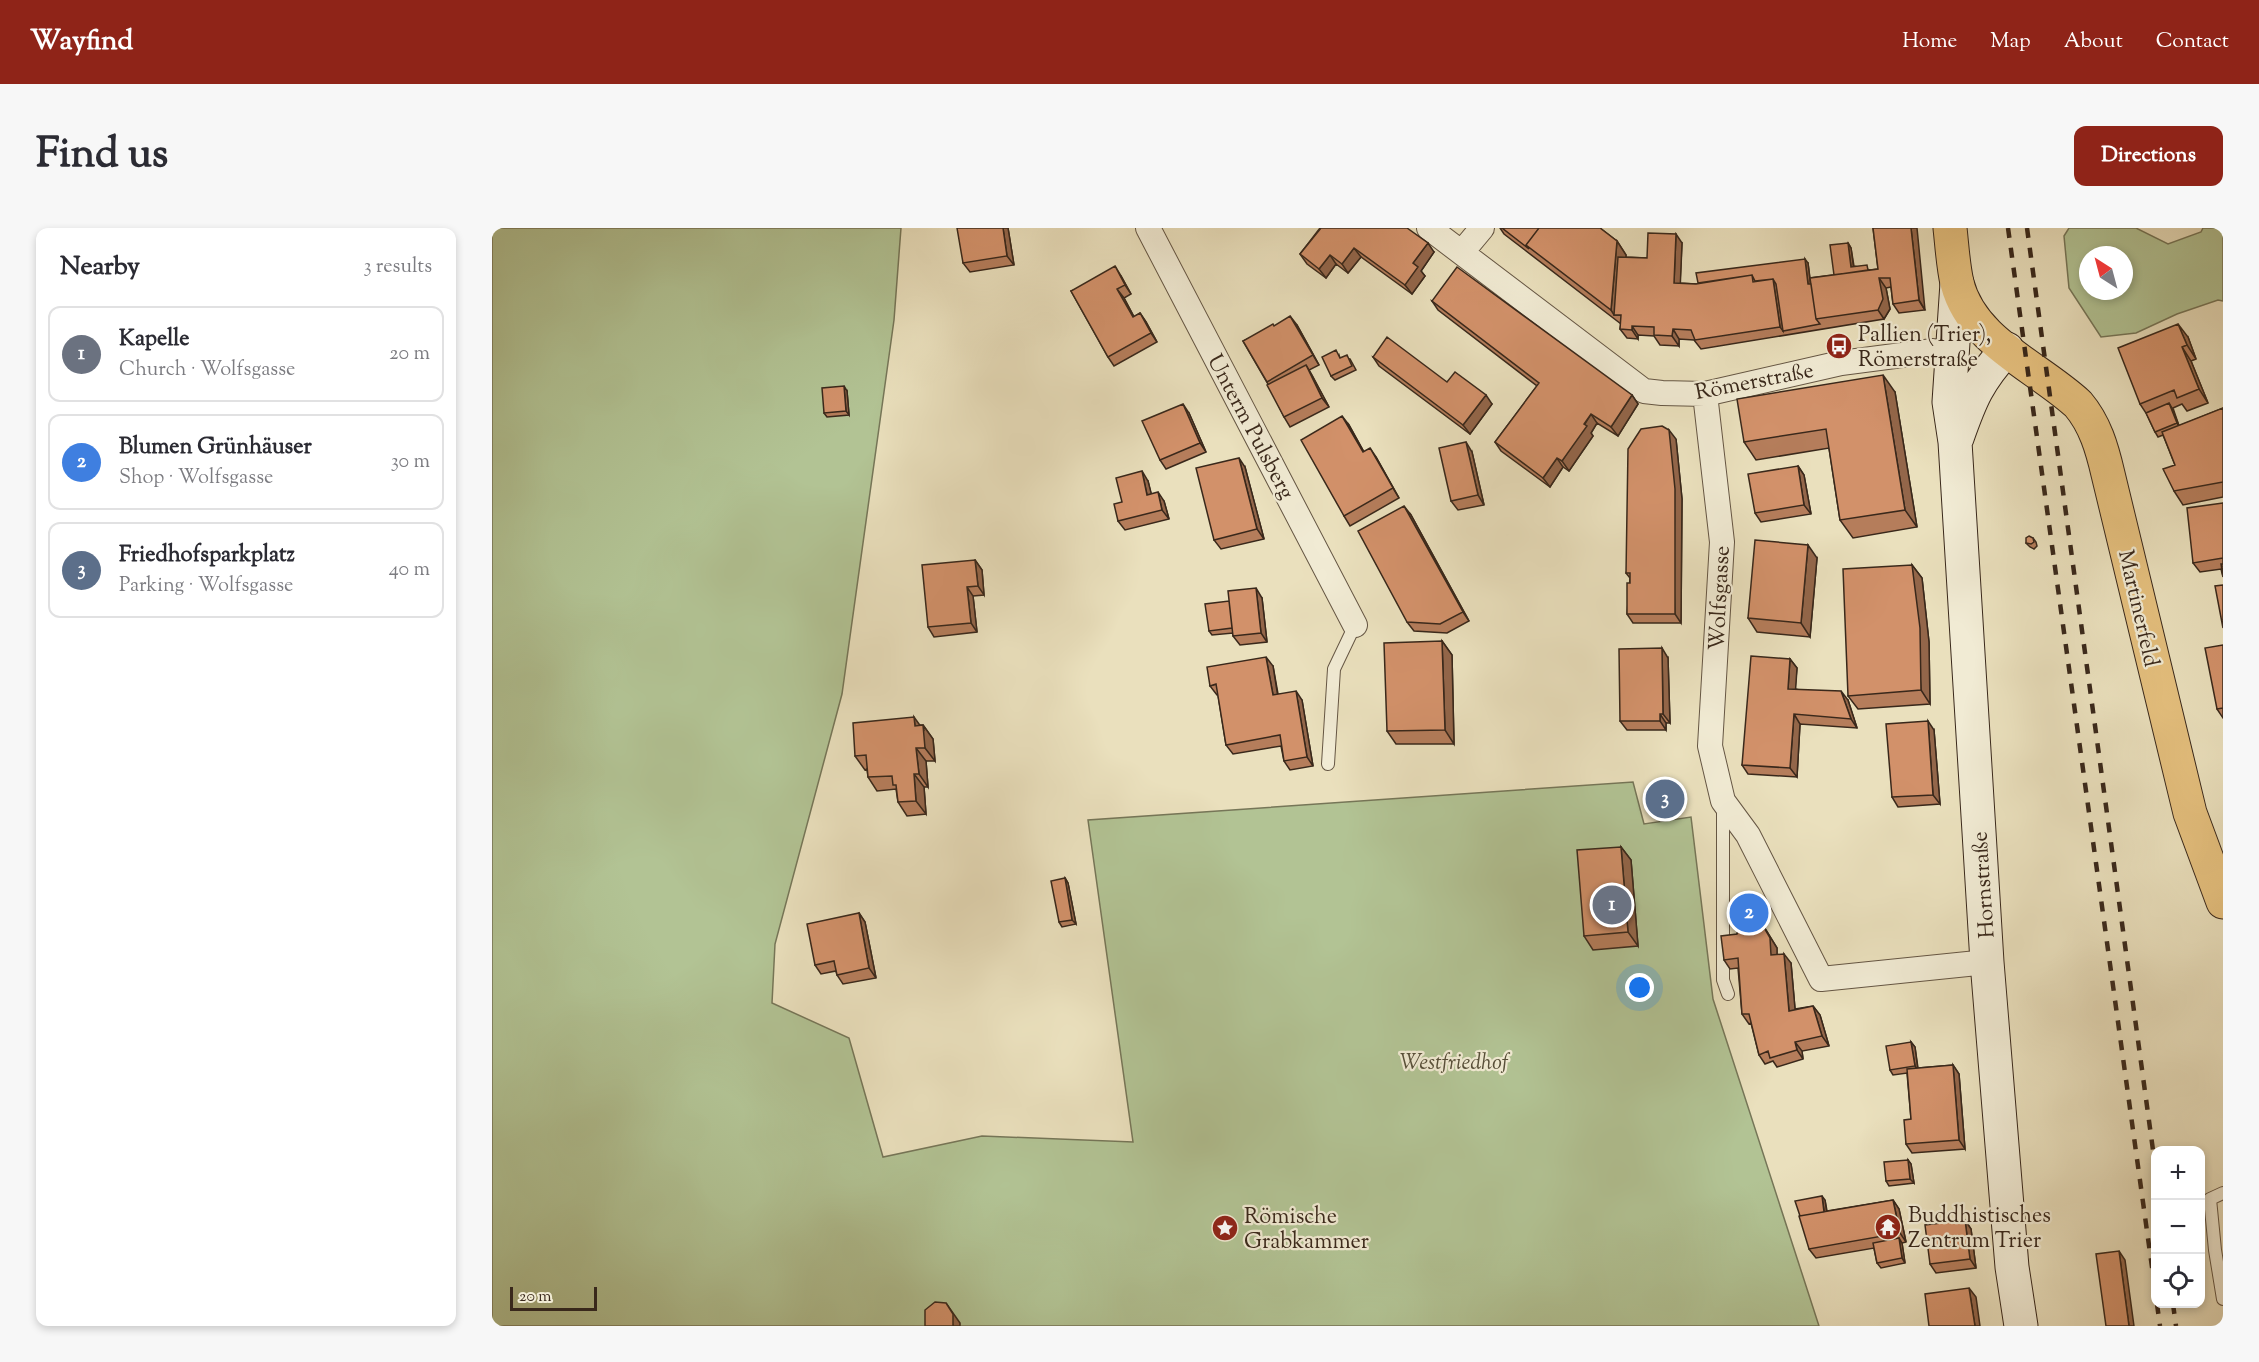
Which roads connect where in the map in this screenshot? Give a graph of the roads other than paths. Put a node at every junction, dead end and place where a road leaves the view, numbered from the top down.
1 (1148, 228) edge
2 (1429, 228) edge
3 (1482, 228) edge
4 (1950, 228) edge
5 (1462, 252) junction
6 (1957, 283) junction
7 (2007, 349) junction
8 (1953, 354) junction
9 (1980, 380) junction
10 (1705, 394) junction
11 (1955, 442) junction
12 (1355, 624) joint
13 (1328, 764) dead end
14 (1724, 801) junction
15 (2223, 902) edge
16 (1987, 962) junction
17 (1728, 994) dead end
18 (2223, 1194) edge
19 (2223, 1299) edge
20 (2021, 1326) edge

1 - 12 street, Unterm Pulsberg
2 - 5 street, Römerstraße
3 - 5 street
4 - 6 main road, Martinerfeld
5 - 10 street, Römerstraße
6 - 7 main road, Martinerfeld
6 - 8 street, Hornstraße
7 - 9 street, Hornstraße
7 - 15 main road, Martinerfeld
8 - 9 street
8 - 10 street, Römerstraße
8 - 11 street, Hornstraße
9 - 11 street, Hornstraße
10 - 14 street, Wolfsgasse
11 - 16 street, Hornstraße
12 - 13 lane
14 - 16 street, Wolfsgasse
14 - 17 lane, Wolfsgasse
16 - 20 street, Hornstraße
18 - 19 lane

